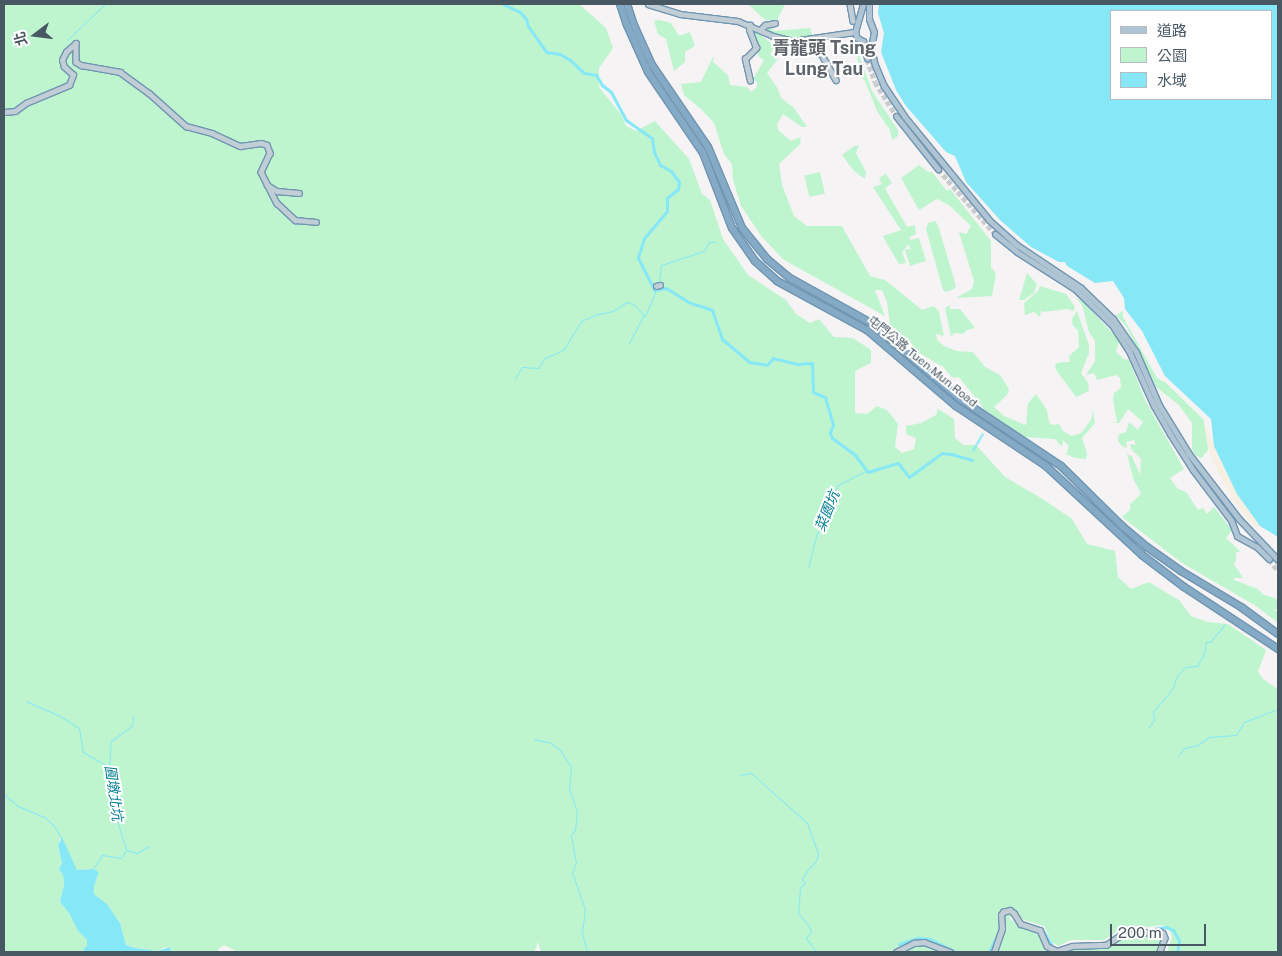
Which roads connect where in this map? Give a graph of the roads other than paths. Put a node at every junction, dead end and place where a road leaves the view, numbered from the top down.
1 (620, 4) edge
2 (627, 4) edge
3 (648, 4) edge
4 (850, 4) edge
5 (863, 4) edge
6 (868, 4) edge
7 (853, 19) dead end
8 (774, 24) dead end
9 (859, 24) junction
10 (871, 24) junction
11 (750, 25) junction
12 (760, 30) junction
13 (855, 32) junction
14 (635, 37) junction
15 (873, 37) junction
16 (814, 39) junction
17 (863, 41) junction
18 (867, 59) tunnel mouth
19 (836, 80) dead end
20 (750, 81) dead end
21 (4, 112) edge
22 (896, 116) tunnel mouth
23 (904, 116) junction
24 (912, 136) junction
25 (938, 169) tunnel mouth
26 (266, 185) junction
27 (299, 193) dead end
28 (316, 222) dead end
29 (995, 234) tunnel mouth
30 (1246, 526) junction
31 (1236, 531) junction
32 (1250, 532) junction
33 (1242, 539) junction
34 (1269, 559) tunnel mouth
35 (1278, 560) edge
36 (1278, 634) edge
37 (1278, 649) edge
38 (896, 952) edge
39 (950, 952) edge
40 (994, 952) edge
41 (1160, 952) edge

1 - 14 highway, 屯門公路 Tuen Mun Road
2 - 14 highway, 屯門公路 Tuen Mun Road
3 - 11 street
4 - 7 street
5 - 9 main road
6 - 10 main road
8 - 12 street
9 - 10 main road
9 - 13 main road
10 - 15 main road
11 - 12 street
11 - 20 street
12 - 16 street
13 - 16 street
13 - 17 main road
14 - 36 highway, 屯門公路 Tuen Mun Road
14 - 37 highway, 屯門公路 Tuen Mun Road
15 - 17 main road
15 - 23 main road
16 - 19 street
17 - 18 main road
21 - 26 street
22 - 24 main road
23 - 24 street
23 - 30 main road
24 - 25 main road
26 - 27 street
26 - 28 street
29 - 31 main road
30 - 31 main road
30 - 32 main road
31 - 33 main road
32 - 33 main road
32 - 35 main road
33 - 34 main road
38 - 39 street
40 - 41 street

